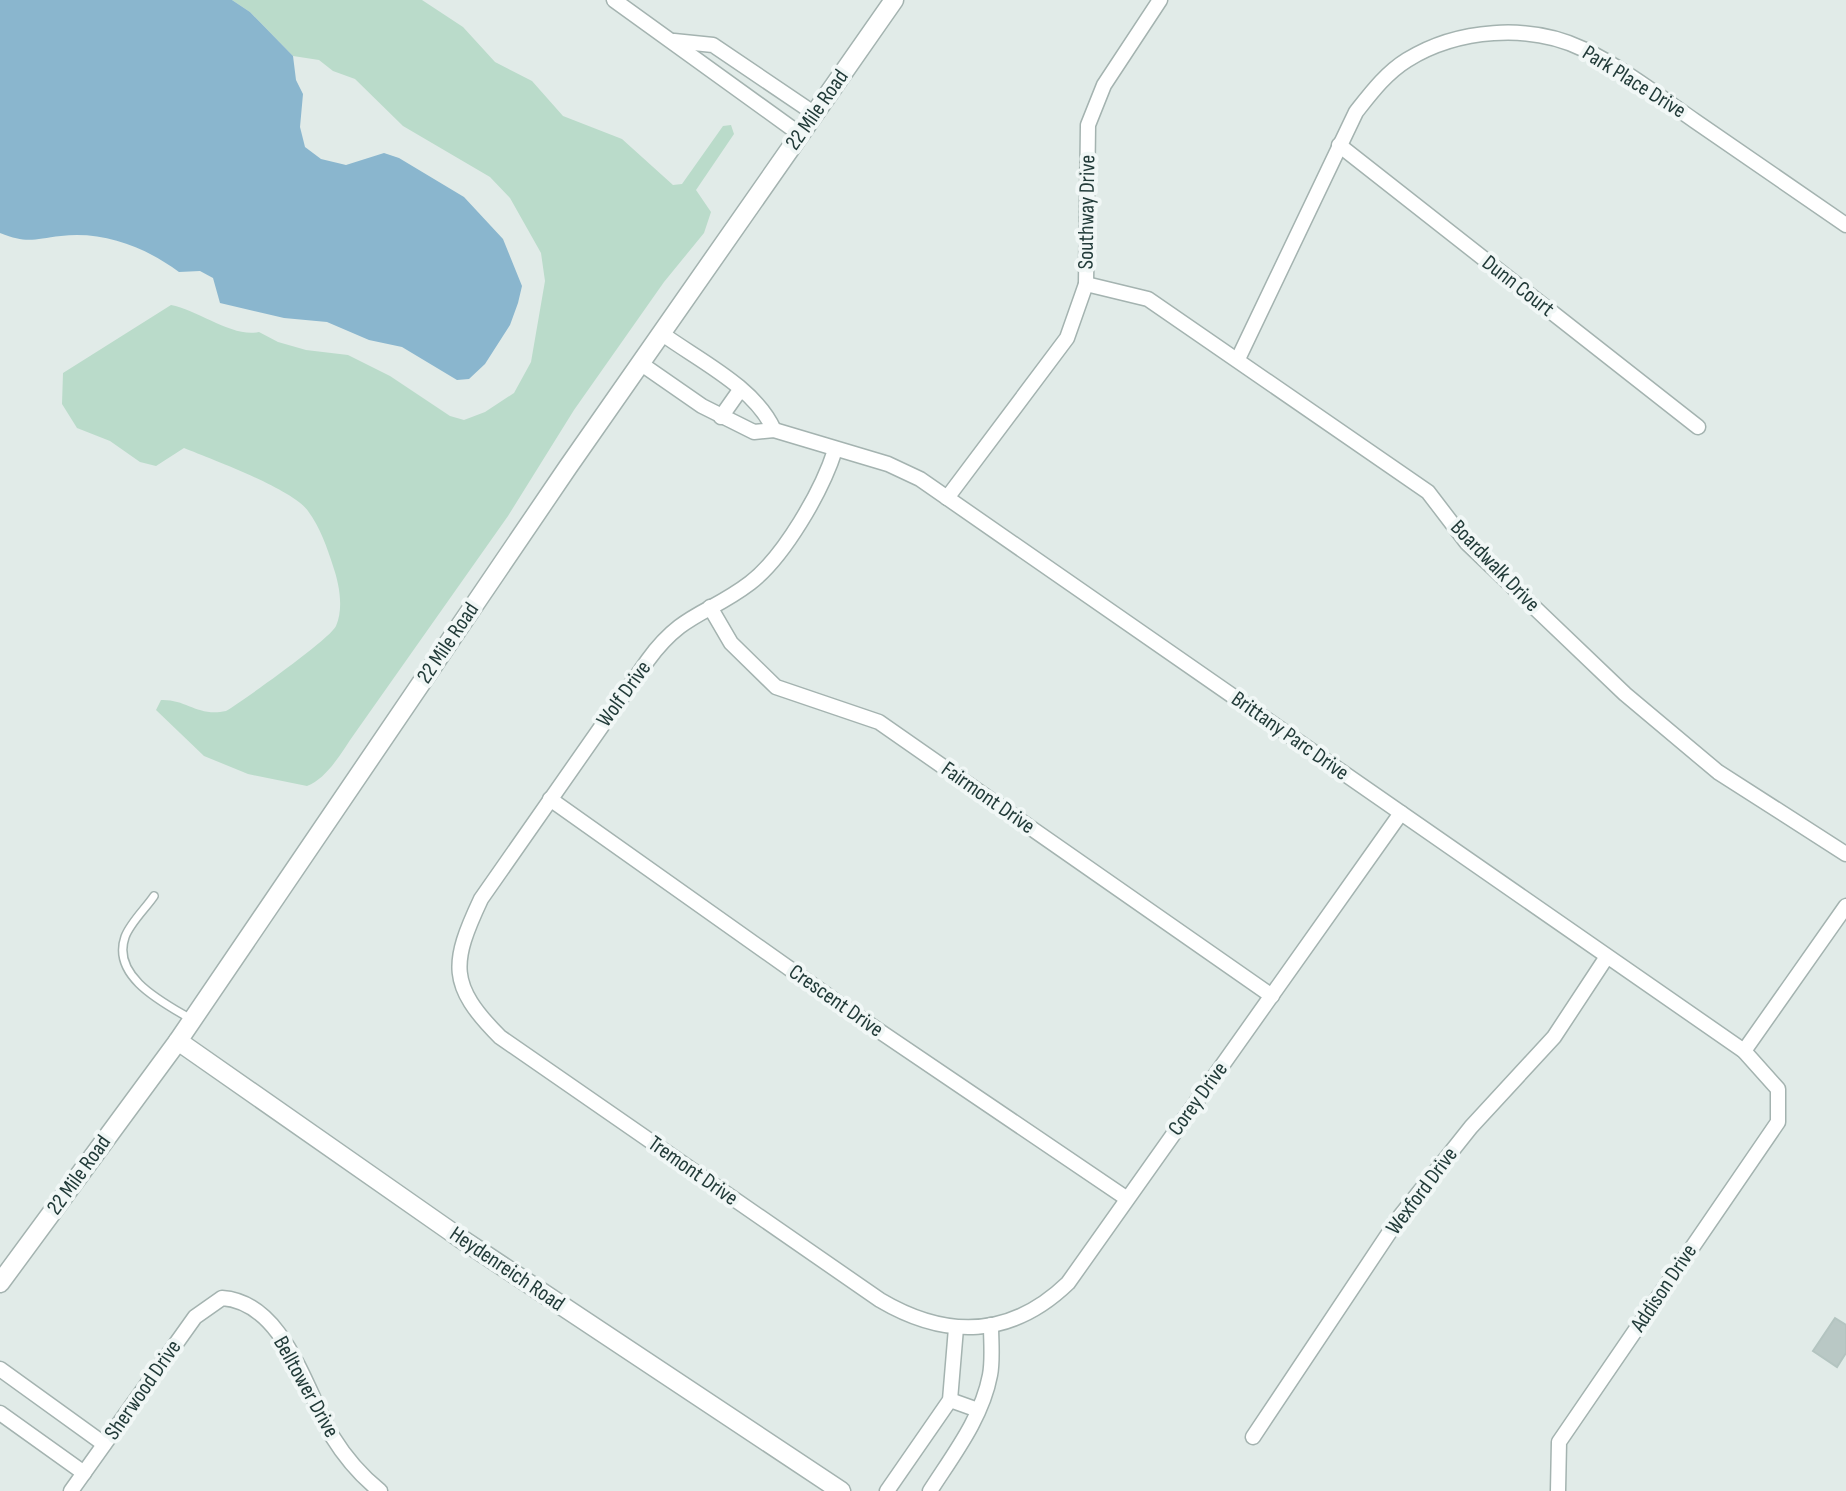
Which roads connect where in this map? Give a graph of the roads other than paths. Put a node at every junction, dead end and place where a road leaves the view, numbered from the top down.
1 (614, 0) edge
2 (894, 0) edge
3 (1160, 0) edge
4 (673, 41) junction
5 (815, 114) junction
6 (801, 135) junction
7 (1339, 145) junction
8 (1846, 225) edge
9 (1086, 284) junction
10 (661, 333) junction
11 (1238, 359) junction
12 (640, 363) junction
13 (740, 390) junction
14 (721, 417) junction
15 (1698, 427) dead end
16 (774, 430) junction
17 (835, 450) junction
18 (947, 498) junction
19 (710, 607) junction
20 (550, 799) junction
21 (1401, 813) junction
22 (1846, 854) edge
23 (154, 896) dead end
24 (1846, 906) edge
25 (1606, 958) junction
26 (458, 976) joint
27 (1272, 996) junction
28 (192, 1020) junction
29 (178, 1041) junction
30 (1744, 1051) junction
31 (1778, 1089) joint
32 (1126, 1198) junction
33 (0, 1283) edge
34 (222, 1298) joint
35 (991, 1325) junction
36 (956, 1328) junction
37 (0, 1369) edge
38 (950, 1400) junction
39 (978, 1410) junction
40 (0, 1413) edge
41 (1253, 1437) dead end
42 (104, 1444) junction
43 (84, 1473) junction
44 (71, 1491) edge
45 (380, 1491) edge
46 (841, 1491) edge
47 (887, 1491) edge
48 (930, 1491) edge
49 (1557, 1491) edge

1 - 4 street
2 - 5 street, 22 Mile Road
3 - 9 street, Southway Drive
4 - 5 street
4 - 6 street
5 - 6 street, 22 Mile Road
6 - 10 street, 22 Mile Road
7 - 8 street, Park Place Drive
7 - 11 street, Park Place Drive
7 - 15 street, Dunn Court
9 - 11 street, Boardwalk Drive
9 - 18 street, Southway Drive
10 - 12 street, 22 Mile Road
10 - 13 street
11 - 22 street, Boardwalk Drive
12 - 14 street, Brittany Parc Drive
12 - 28 street, 22 Mile Road
13 - 14 street
13 - 16 street
14 - 16 street, Brittany Parc Drive
16 - 17 street, Brittany Parc Drive
17 - 18 street, Brittany Parc Drive
17 - 19 street, Wolf Drive
18 - 21 street, Brittany Parc Drive
19 - 20 street, Wolf Drive
19 - 27 street, Fairmont Drive
20 - 26 street, Wolf Drive
20 - 32 street, Crescent Drive
21 - 25 street, Brittany Parc Drive
21 - 27 street, Corey Drive
23 - 28 lane
24 - 30 street
25 - 30 street, Brittany Parc Drive
25 - 41 street, Wexford Drive
26 - 36 street, Tremont Drive
27 - 32 street, Corey Drive
28 - 29 street, 22 Mile Road
29 - 33 street, 22 Mile Road
29 - 46 street, Heydenreich Road
30 - 31 street, Brittany Parc Drive
31 - 49 street, Addison Drive
32 - 35 street, Corey Drive
34 - 42 street, Sherwood Drive
34 - 45 street, Belltower Drive
35 - 36 street, Corey Drive
35 - 39 street
36 - 38 street
37 - 42 street
38 - 39 street
38 - 47 street
39 - 48 street
40 - 43 street
42 - 43 street, Sherwood Drive
43 - 44 street, Sherwood Drive

